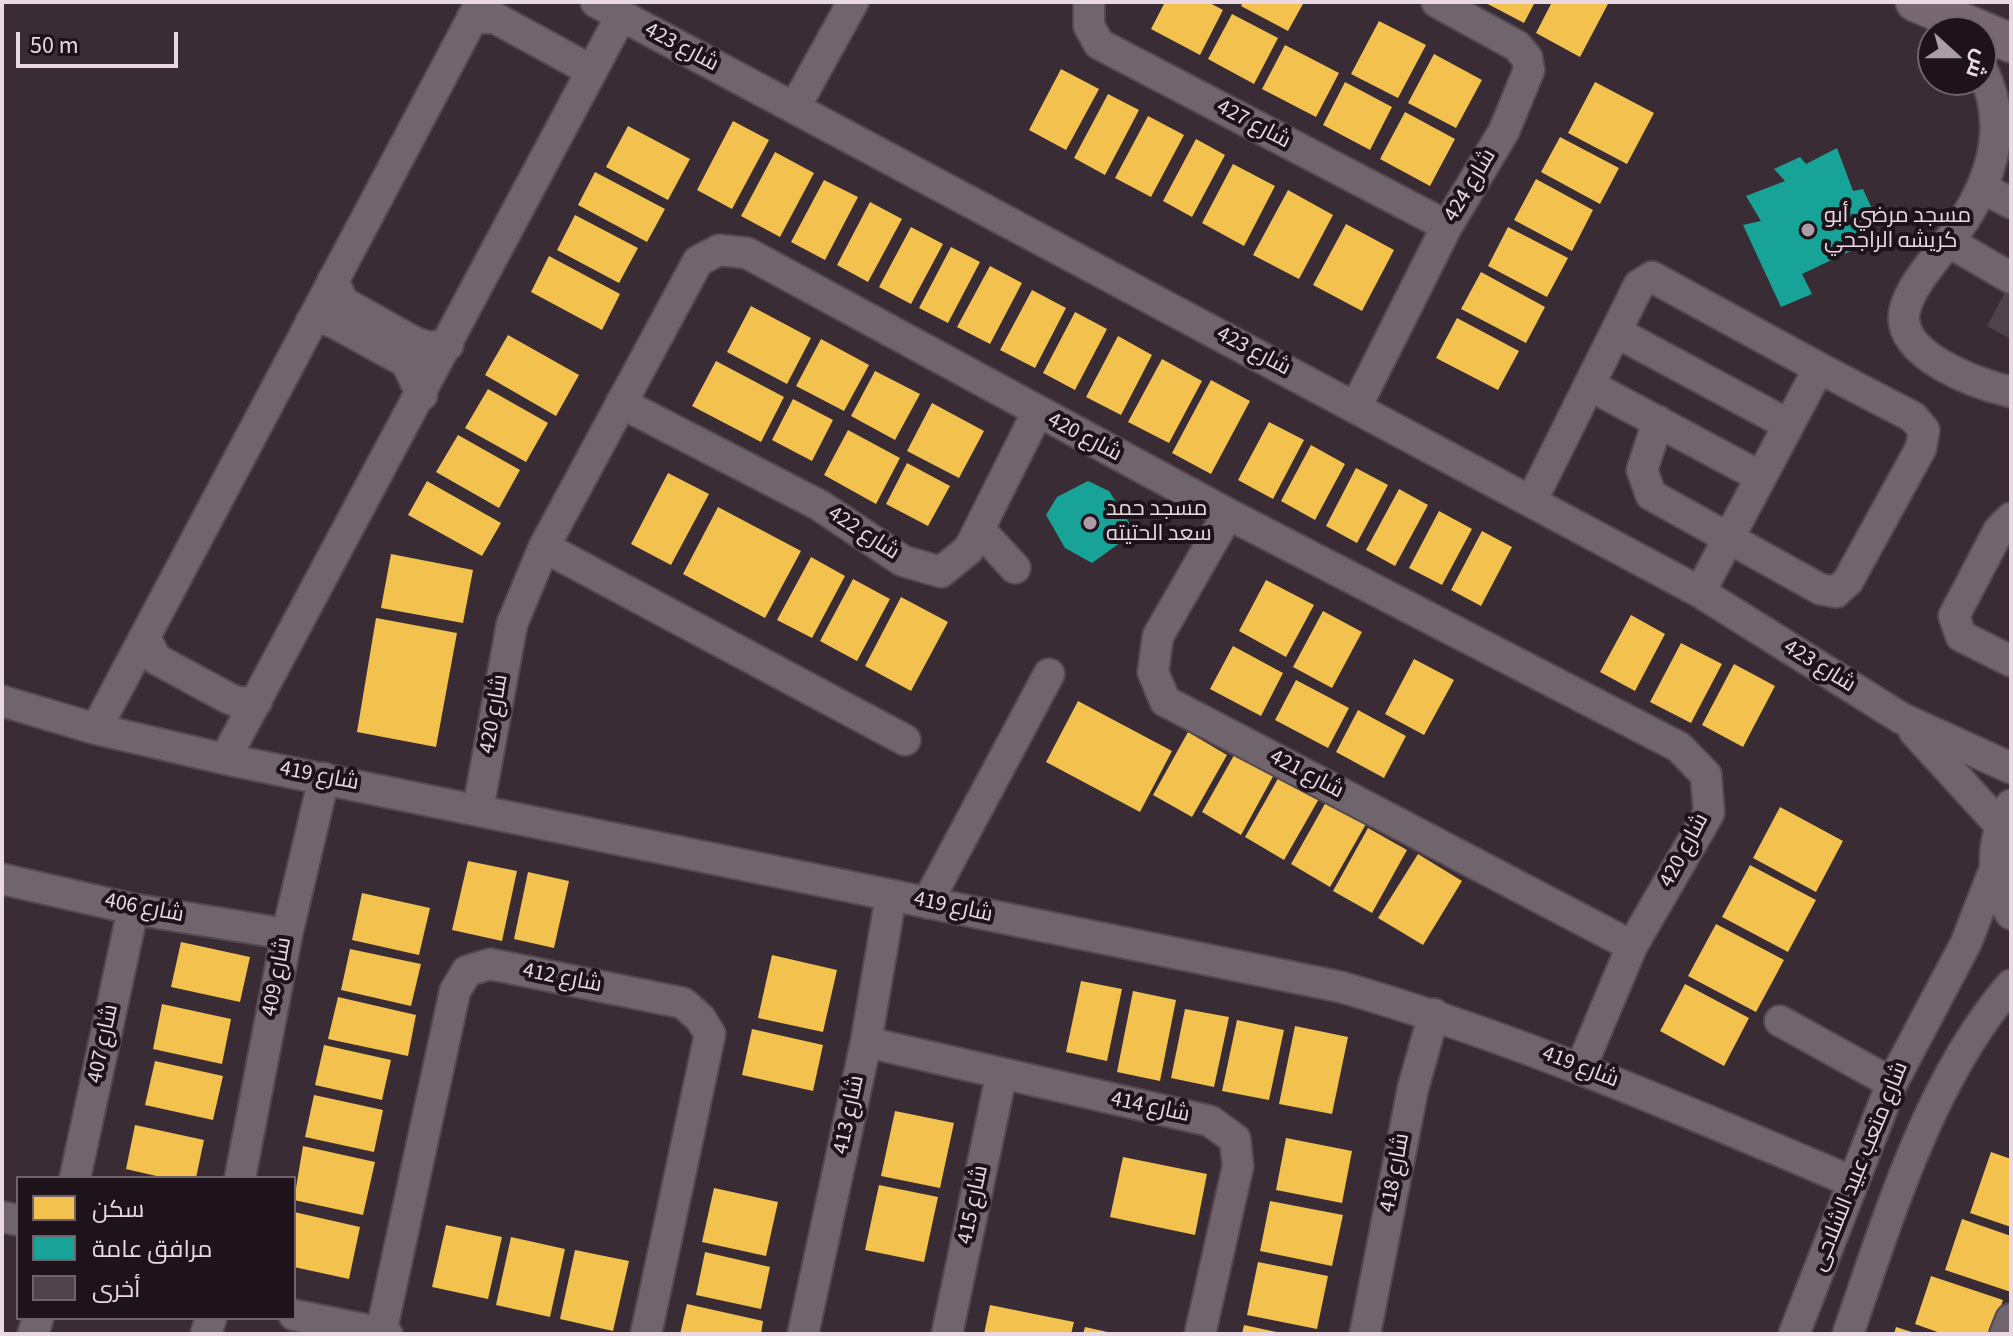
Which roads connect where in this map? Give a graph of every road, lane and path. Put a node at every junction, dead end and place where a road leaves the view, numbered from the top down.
1 (853, 2) edge
2 (1089, 2) edge
3 (1437, 2) edge
4 (1915, 2) edge
5 (608, 9) edge
6 (476, 10) edge
7 (1940, 16) edge
8 (592, 71) junction
9 (1991, 96) edge
10 (795, 107) junction
11 (1984, 189) junction
12 (2011, 203) edge
13 (1447, 226) junction
14 (1949, 242) junction
15 (2011, 278) edge
16 (333, 280) junction
17 (311, 322) junction
18 (1616, 332) junction
19 (448, 345) junction
20 (1819, 368) junction
21 (1589, 385) junction
22 (2011, 392) edge
23 (422, 395) junction
24 (621, 403) junction
25 (1356, 407) junction
26 (1037, 413) junction
27 (1658, 421) junction
28 (1789, 425) junction
29 (1761, 477) junction
30 (1532, 500) junction
31 (1228, 514) junction
32 (2011, 518) edge
33 (1729, 538) junction
34 (544, 547) junction
35 (1700, 592) junction
36 (145, 637) junction
37 (2011, 661) edge
38 (1049, 674) dead end
39 (2, 701) edge
40 (257, 701) junction
41 (16, 711) edge
42 (1901, 718) junction
43 (96, 729) junction
44 (905, 740) dead end
45 (225, 759) junction
46 (2011, 768) edge
47 (324, 778) junction
48 (478, 809) junction
49 (2005, 815) edge
50 (1994, 871) junction
51 (2, 879) edge
52 (891, 896) junction
53 (927, 903) junction
54 (133, 909) junction
55 (2011, 914) edge
56 (287, 934) junction
57 (1632, 946) junction
58 (2011, 985) edge
59 (1434, 1014) junction
60 (1780, 1021) dead end
61 (866, 1042) junction
62 (1581, 1067) junction
63 (1001, 1076) junction
64 (1892, 1083) junction
65 (75, 1176) edge
66 (240, 1176) edge
67 (1853, 1182) junction
68 (296, 1315) edge
69 (2011, 1319) edge
70 (384, 1333) edge
71 (646, 1334) edge
72 (803, 1334) edge
73 (947, 1334) edge
74 (1200, 1334) edge
75 (1365, 1334) edge
76 (1794, 1334) edge
77 (1848, 1334) edge
78 (2005, 1334) edge

1 - 10 street
2 - 13 street, شارع 427
3 - 13 street, شارع 424
4 - 7 main road
5 - 8 street
5 - 10 street, شارع 423
6 - 8 street
6 - 16 street
8 - 19 street
9 - 11 street
10 - 25 street, شارع 423
11 - 12 street
11 - 14 street
13 - 25 street, شارع 424
14 - 15 street
14 - 22 street
16 - 17 street
16 - 19 street
17 - 23 street
17 - 36 street
18 - 20 street
18 - 21 street
18 - 28 street
19 - 23 street
20 - 28 street
20 - 33 street
21 - 27 street
21 - 30 street
23 - 40 street
24 - 26 street, شارع 420
24 - 26 street, شارع 422
24 - 34 street, شارع 420
25 - 30 street, شارع 423
26 - 31 street, شارع 420
27 - 29 street
27 - 33 street
28 - 29 street
29 - 33 street
30 - 35 street, شارع 423
31 - 57 street, شارع 421
31 - 57 street, شارع 420
32 - 37 street
33 - 35 street
34 - 44 street
34 - 48 street, شارع 420
35 - 42 street, شارع 423
36 - 40 street
36 - 43 street
38 - 53 street
39 - 41 street, شارع 419
40 - 45 street
41 - 43 street, شارع 419
42 - 46 street, شارع 423
42 - 49 street, شارع 423
43 - 45 street, شارع 419
45 - 47 street, شارع 419
47 - 48 street, شارع 419
47 - 56 street, شارع 409
48 - 52 street, شارع 419
49 - 50 street
50 - 55 street
50 - 64 street, شارع متعب عبيد الشلاحى
51 - 54 street, شارع 406
52 - 53 street, شارع 419
52 - 61 street, شارع 413
53 - 59 street, شارع 419
54 - 56 street, شارع 406
54 - 65 street, شارع 407
56 - 66 street, شارع 409
57 - 62 street, شارع 420
58 - 77 street, شارع متعب عبيد الشلاحى
59 - 62 street, شارع 419
59 - 75 street, شارع 418
60 - 64 street
61 - 63 street, شارع 414
61 - 72 street, شارع 413
62 - 67 street, شارع 419
63 - 73 street, شارع 415
63 - 74 street, شارع 414
64 - 67 street, شارع متعب عبيد الشلاحى
67 - 76 street, شارع متعب عبيد الشلاحى
68 - 70 street
69 - 78 street
70 - 71 street, شارع 412

